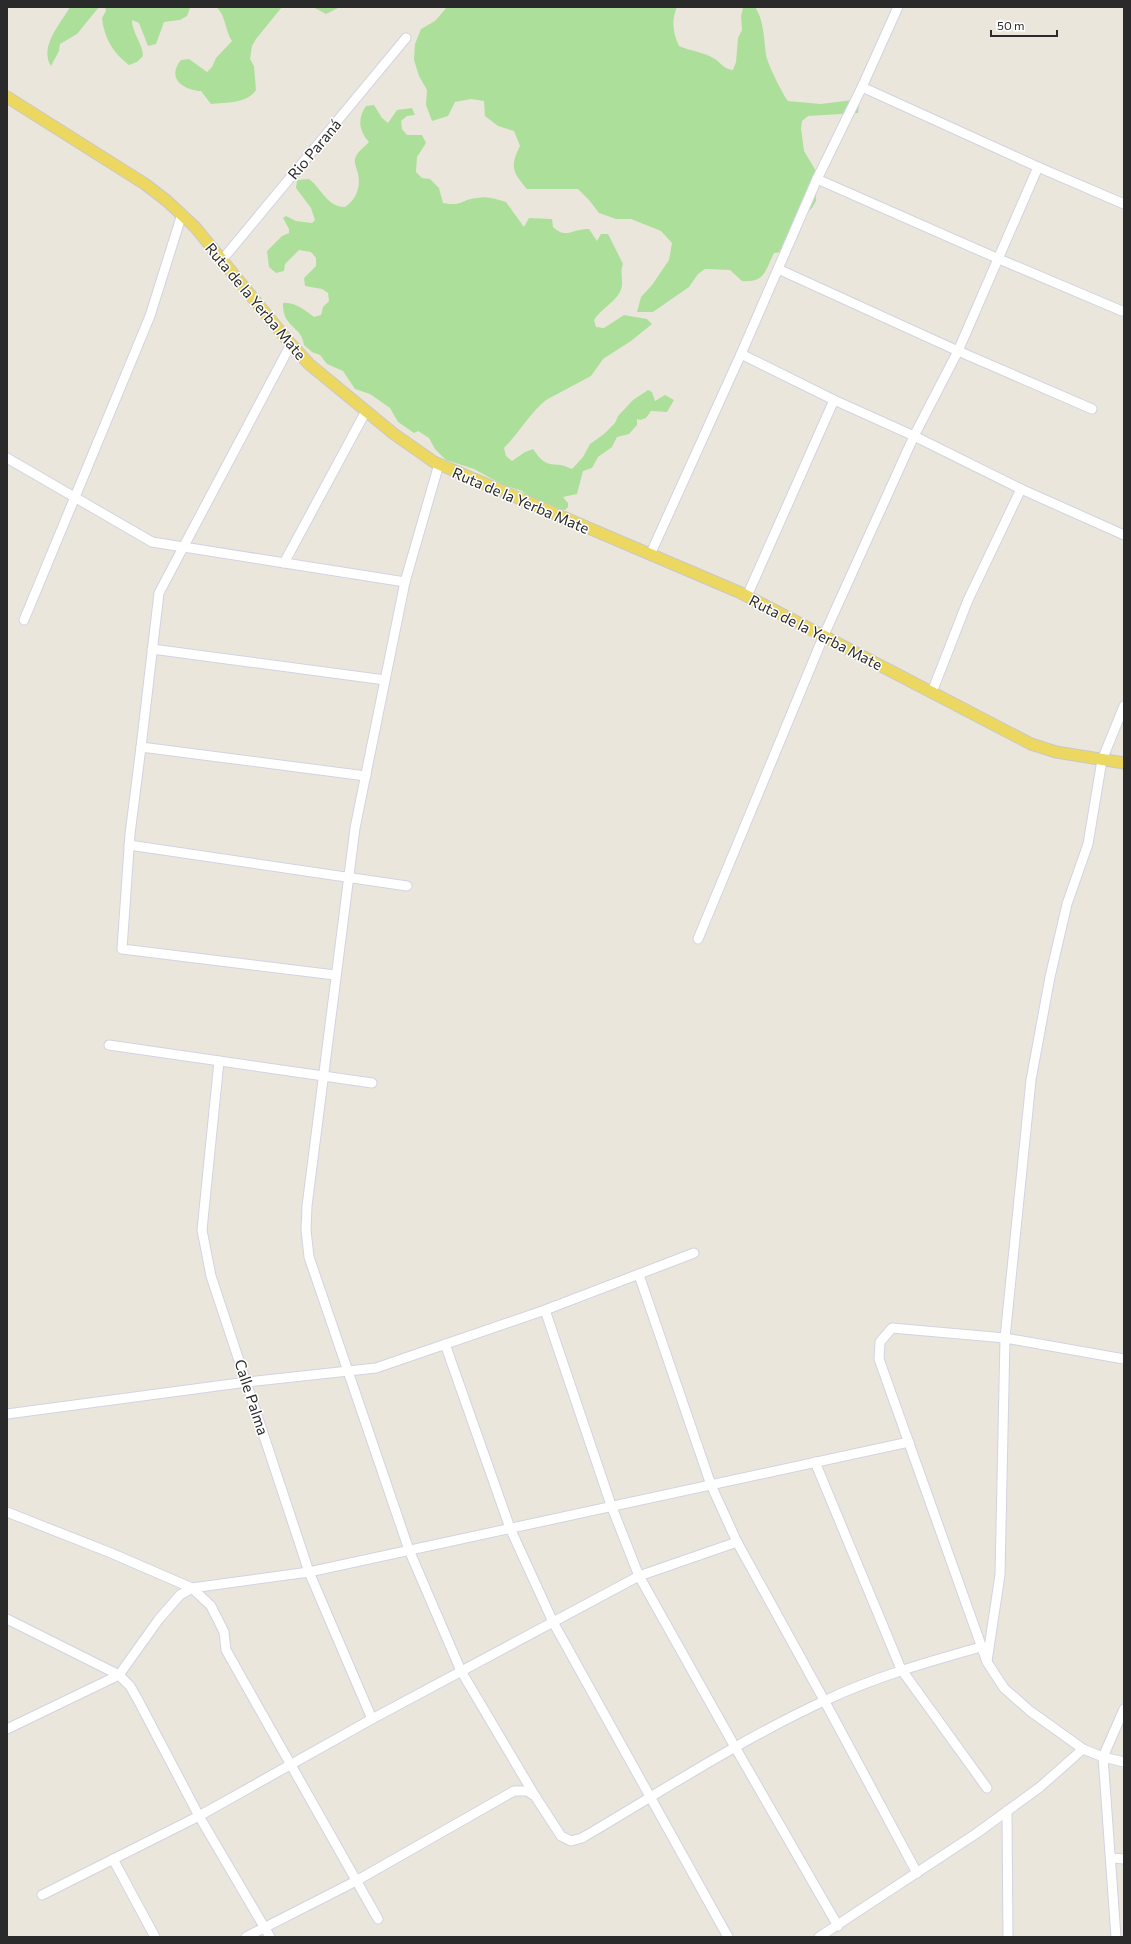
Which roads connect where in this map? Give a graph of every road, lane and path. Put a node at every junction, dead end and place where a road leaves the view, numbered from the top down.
1 (898, 7) edge
2 (406, 38) dead end
3 (862, 88) junction
4 (7, 97) edge
5 (1038, 167) junction
6 (817, 179) junction
7 (1124, 204) edge
8 (182, 214) junction
9 (999, 259) junction
10 (222, 260) junction
11 (778, 269) junction
12 (1122, 311) dead end
13 (290, 344) junction
14 (958, 351) junction
15 (741, 354) junction
16 (834, 400) junction
17 (1092, 409) dead end
18 (366, 410) junction
19 (914, 436) junction
20 (7, 458) edge
21 (439, 464) junction
22 (1021, 489) junction
23 (75, 498) junction
24 (1124, 534) edge
25 (182, 547) junction
26 (650, 555) junction
27 (284, 563) junction
28 (405, 582) junction
29 (747, 596) junction
30 (24, 620) dead end
31 (824, 635) junction
32 (152, 649) junction
33 (385, 680) junction
34 (932, 692) junction
35 (1124, 706) edge
36 (141, 747) junction
37 (1102, 760) junction
38 (1124, 763) edge
39 (366, 776) junction
40 (129, 845) junction
41 (348, 877) junction
42 (407, 886) dead end
43 (698, 939) dead end
44 (335, 975) junction
45 (109, 1045) dead end
46 (218, 1061) junction
47 (323, 1076) junction
48 (372, 1083) dead end
49 (694, 1253) dead end
50 (639, 1275) junction
51 (545, 1310) junction
52 (1005, 1338) junction
53 (445, 1344) junction
54 (1124, 1359) edge
55 (347, 1372) junction
56 (247, 1382) junction
57 (7, 1414) edge
58 (909, 1442) junction
59 (814, 1462) junction
60 (711, 1485) junction
61 (611, 1505) junction
62 (7, 1512) edge
63 (510, 1528) junction
64 (737, 1542) junction
65 (409, 1550) junction
66 (309, 1572) junction
67 (639, 1576) junction
68 (192, 1588) junction
69 (7, 1618) edge
70 (553, 1622) junction
71 (981, 1647) junction
72 (987, 1662) junction
73 (901, 1669) junction
74 (461, 1671) junction
75 (119, 1675) junction
76 (824, 1700) junction
77 (1124, 1709) edge
78 (372, 1719) junction
79 (7, 1729) edge
80 (735, 1747) junction
81 (1083, 1749) junction
82 (1103, 1757) junction
83 (1124, 1762) edge
84 (291, 1764) junction
85 (987, 1788) dead end
86 (535, 1796) junction
87 (651, 1798) junction
88 (1007, 1811) junction
89 (200, 1816) junction
90 (1112, 1858) junction
91 (113, 1859) junction
92 (1124, 1859) edge
93 (917, 1873) junction
94 (356, 1881) junction
95 (42, 1895) dead end
96 (378, 1919) dead end
97 (838, 1926) junction
98 (264, 1927) junction
99 (155, 1937) edge
100 (246, 1937) edge
101 (270, 1937) edge
102 (728, 1937) edge
103 (819, 1937) edge
104 (1008, 1937) edge
105 (1116, 1937) edge

1 - 3 street
2 - 10 street, Rio Paraná
3 - 5 street
3 - 6 street
4 - 8 main road, Ruta de la Yerba Mate
5 - 7 street
5 - 9 street
6 - 9 street
6 - 11 street
8 - 10 main road, Ruta de la Yerba Mate
8 - 23 street
9 - 12 street
9 - 14 street
10 - 13 main road, Ruta de la Yerba Mate
11 - 14 street
11 - 15 street
13 - 18 main road, Ruta de la Yerba Mate
13 - 25 street
14 - 17 street
14 - 19 street
15 - 16 street
15 - 26 street
16 - 19 street
16 - 29 street
18 - 21 main road, Ruta de la Yerba Mate
18 - 27 street
19 - 22 street
19 - 31 street
20 - 23 street
21 - 26 main road, Ruta de la Yerba Mate
21 - 28 street
22 - 24 street
22 - 34 street
23 - 25 street
23 - 30 street
25 - 27 street
25 - 32 street
26 - 29 main road, Ruta de la Yerba Mate
27 - 28 street
28 - 33 street
29 - 31 main road, Ruta de la Yerba Mate
31 - 34 main road, Ruta de la Yerba Mate
31 - 43 street
32 - 33 street
32 - 36 street
33 - 39 street
34 - 37 main road, Ruta de la Yerba Mate
35 - 37 street
36 - 39 street
36 - 40 street
37 - 38 main road, Ruta de la Yerba Mate
37 - 52 street
39 - 41 street
40 - 41 street
40 - 44 street
41 - 42 street
41 - 44 street
44 - 47 street
45 - 46 street
46 - 47 street
46 - 56 street, Calle Palma
47 - 48 street
47 - 55 street
49 - 50 street
50 - 51 street
50 - 60 street
51 - 53 street
51 - 61 street
52 - 54 street
52 - 58 street
52 - 72 street
53 - 55 street
53 - 63 street
55 - 56 street
55 - 65 street
56 - 57 street
56 - 66 street, Calle Palma
58 - 59 street
58 - 71 street
59 - 60 street
59 - 73 street
60 - 61 street
60 - 64 street
61 - 63 street
61 - 67 street
62 - 68 street
63 - 65 street
63 - 70 street
64 - 67 street
64 - 76 street
65 - 66 street
65 - 74 street
66 - 68 street
66 - 78 street, Calle Palma
67 - 70 street
67 - 80 street
68 - 75 street
68 - 84 street
69 - 75 street
70 - 74 street
70 - 87 street
71 - 72 street
71 - 73 street
72 - 81 street
73 - 76 street
73 - 85 street
74 - 78 street
74 - 86 street
75 - 79 street
75 - 89 street
76 - 80 street
76 - 93 street
77 - 82 street
78 - 84 street
80 - 87 street
80 - 97 street
81 - 82 street
81 - 88 street
82 - 83 street
82 - 90 street
84 - 89 street
84 - 94 street
86 - 87 street
86 - 94 street
87 - 102 street
88 - 93 street
88 - 104 street
89 - 91 street
89 - 98 street
90 - 92 street
90 - 105 street
91 - 95 street
91 - 99 street
93 - 97 street
94 - 96 street
94 - 98 street
97 - 103 street
98 - 100 street
98 - 101 street

